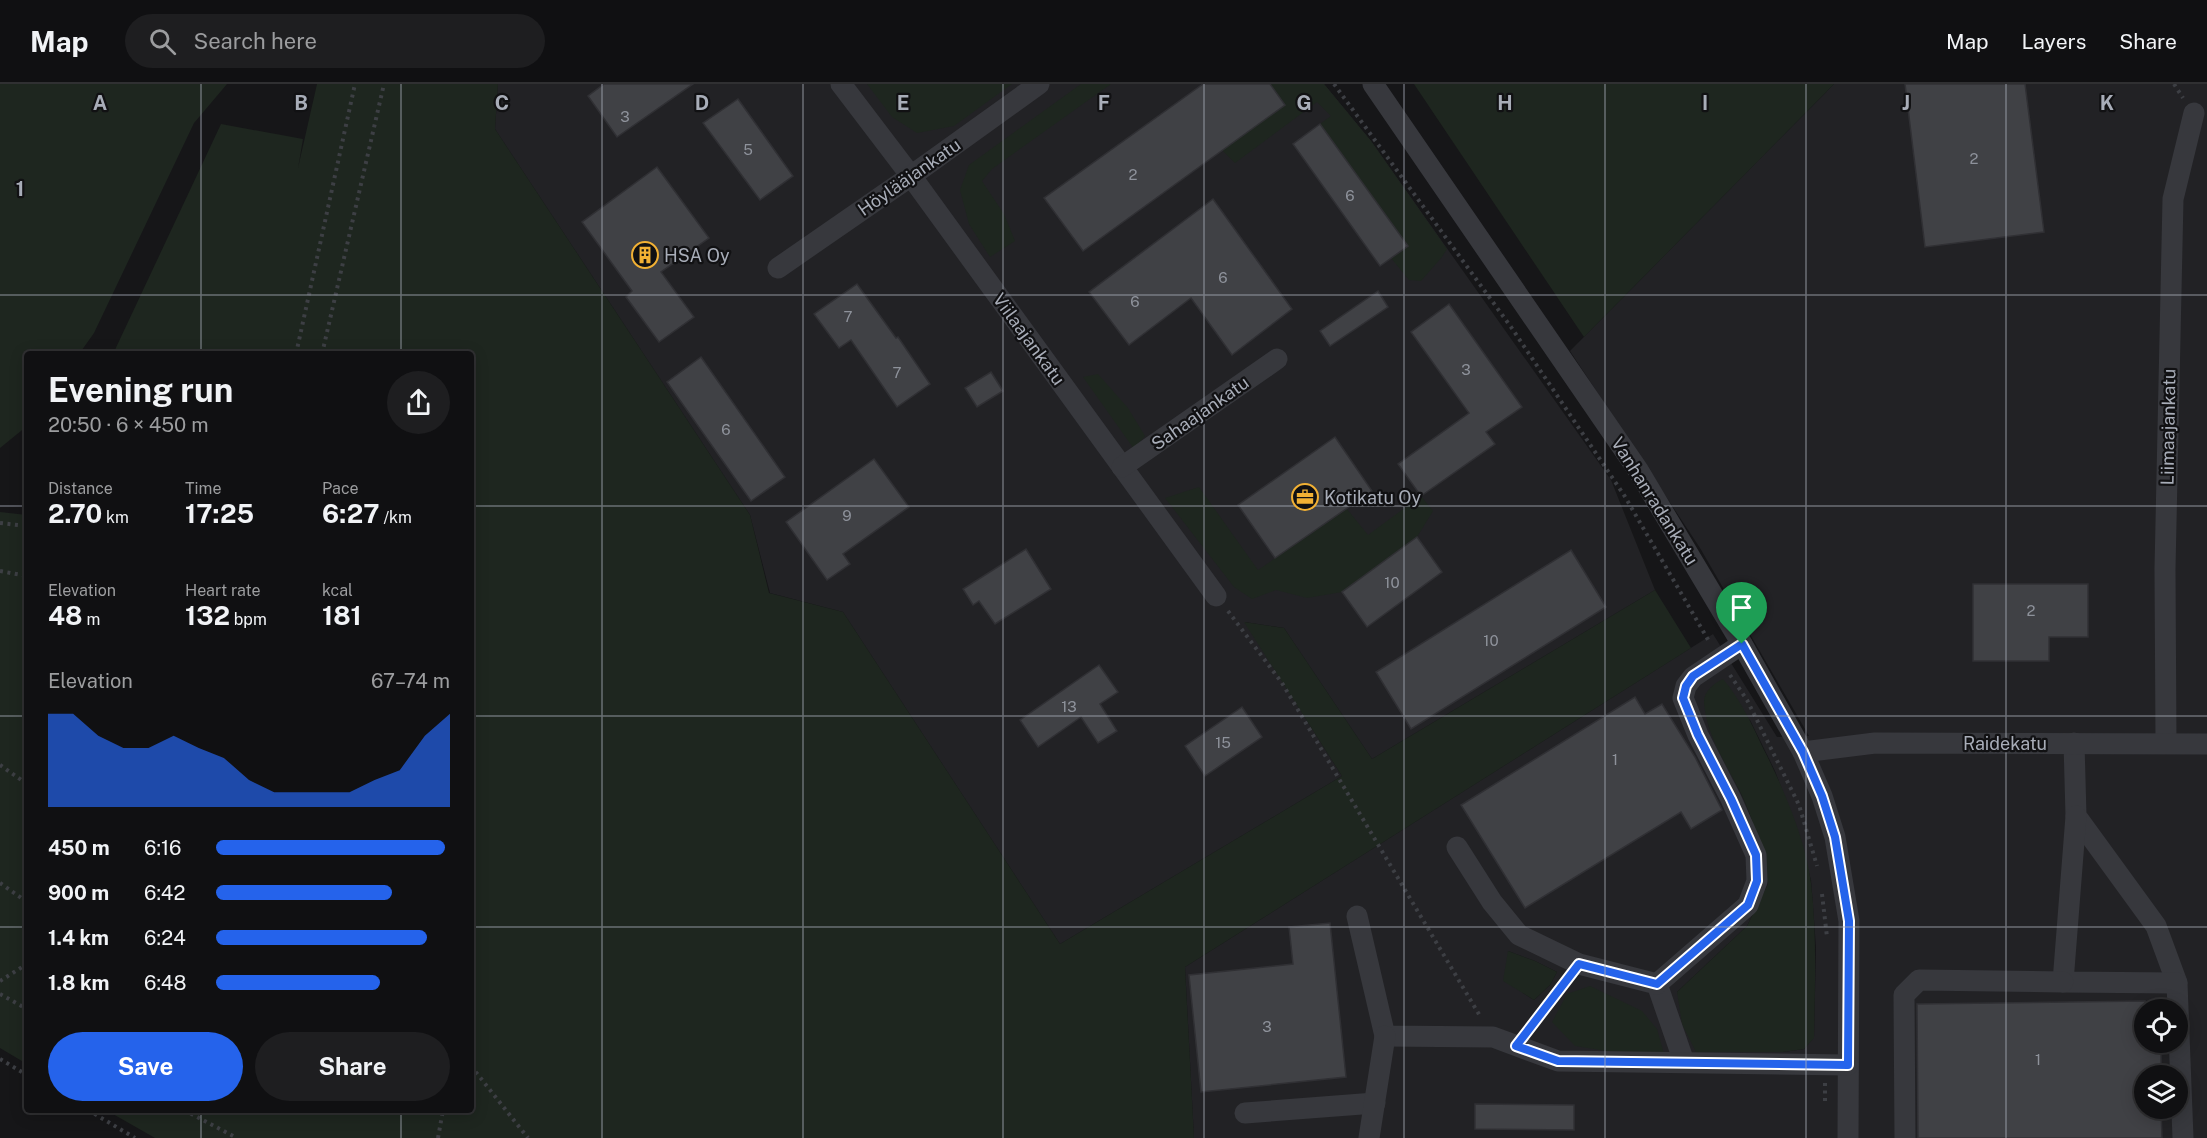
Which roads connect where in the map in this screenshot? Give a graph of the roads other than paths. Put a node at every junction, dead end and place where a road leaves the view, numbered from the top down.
1 (842, 84) edge
2 (1039, 84) edge
3 (1373, 84) edge
4 (2194, 113) dead end
5 (911, 176) junction
6 (778, 268) dead end
7 (1277, 359) dead end
8 (1122, 467) junction
9 (1216, 596) road end
10 (1742, 644) junction
11 (2074, 743) junction
12 (2166, 743) junction
13 (2207, 744) edge
14 (1803, 752) junction
15 (2076, 816) junction
16 (1457, 847) dead end
17 (1357, 916) dead end
18 (2063, 982) junction
19 (2177, 982) junction
20 (1657, 984) junction
21 (1385, 1036) junction
22 (1684, 1062) junction
23 (1848, 1065) junction
24 (1375, 1103) junction
25 (1245, 1113) dead end
26 (1369, 1138) edge
27 (1848, 1138) edge
28 (1905, 1138) edge
29 (2183, 1138) edge

1 - 5 street, Viilaajankatu
2 - 5 street, Höylääjankatu
3 - 10 street, Vanhanradankatu
4 - 12 street, Liimaajankatu
5 - 6 street, Höylääjankatu
5 - 8 street, Viilaajankatu
7 - 8 street, Sahaajankatu
8 - 9 street, Viilaajankatu
10 - 14 street, Vanhanradankatu
10 - 20 street
11 - 12 street, Raidekatu
11 - 14 street, Raidekatu
11 - 15 street
12 - 13 street, Raidekatu
14 - 23 street, Vanhanradankatu
15 - 18 street
15 - 19 street
16 - 20 street
17 - 21 street
18 - 19 street
18 - 28 street
19 - 29 street
20 - 22 street
21 - 22 street
21 - 24 street
22 - 23 street
23 - 27 street, Vanhanradankatu
24 - 25 street
24 - 26 street

